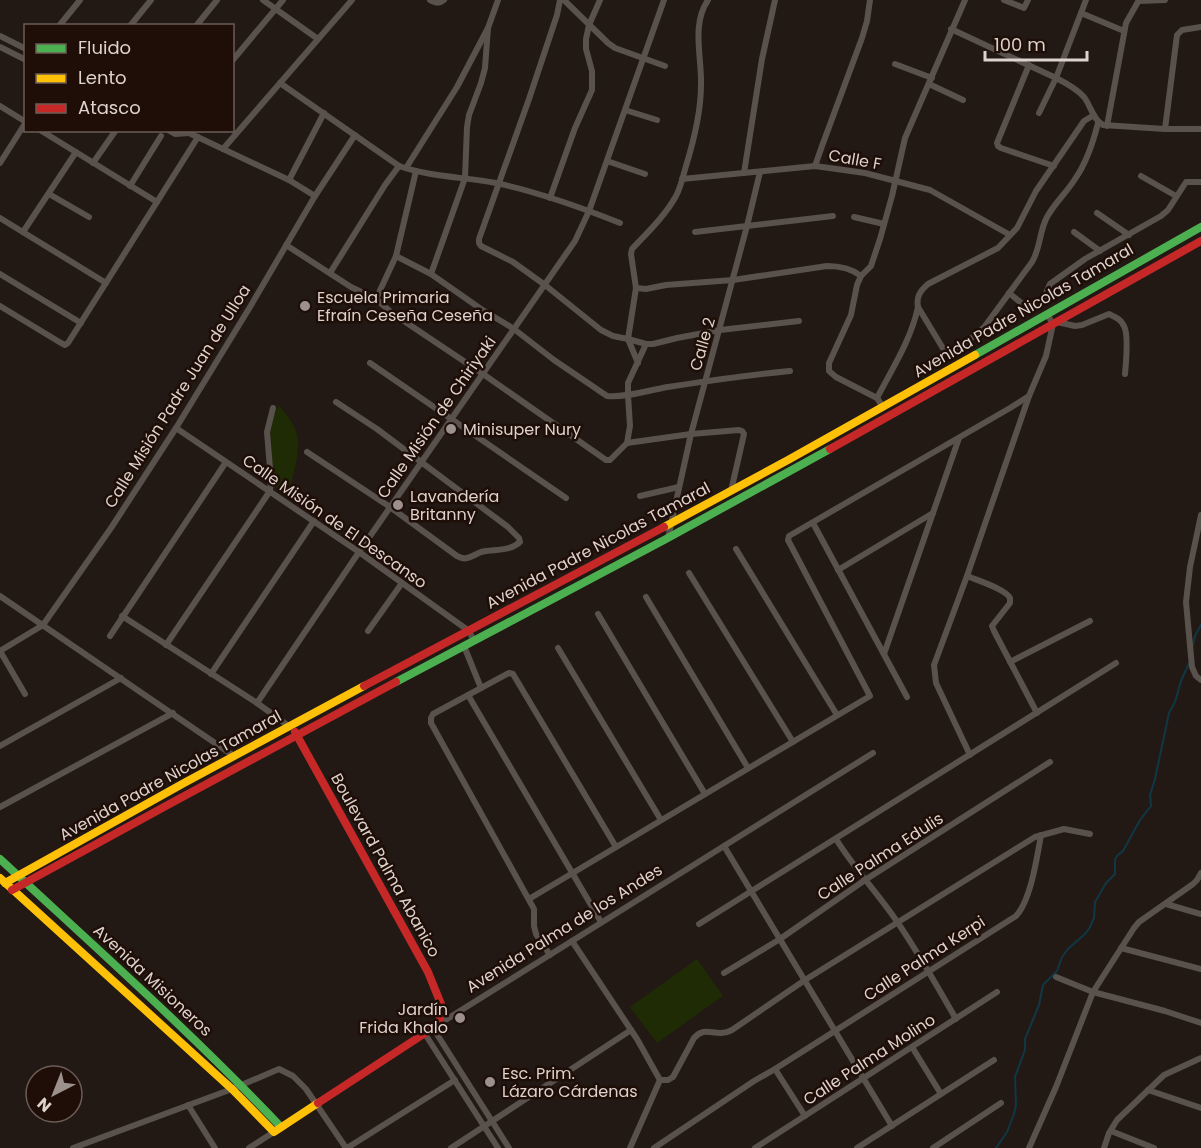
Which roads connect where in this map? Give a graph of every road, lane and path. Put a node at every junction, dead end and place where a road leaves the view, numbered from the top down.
1 (80, 0) edge
2 (151, 0) edge
3 (217, 0) edge
4 (263, 0) edge
5 (283, 0) edge
6 (352, 0) edge
7 (430, 0) edge
8 (444, 0) edge
9 (498, 0) edge
10 (562, 0) edge
11 (600, 0) edge
12 (664, 0) edge
13 (708, 0) edge
14 (775, 0) edge
15 (870, 0) edge
16 (965, 0) edge
17 (1004, 0) edge
18 (1028, 0) edge
19 (1086, 0) edge
20 (1139, 0) edge
21 (1165, 0) edge
22 (275, 9) junction
23 (1081, 13) junction
24 (61, 24) edge
25 (132, 24) edge
26 (198, 24) edge
27 (589, 25) junction
28 (1201, 27) edge
29 (488, 28) junction
30 (951, 29) junction
31 (1124, 31) junction
32 (0, 36) edge
33 (318, 39) junction
34 (0, 47) edge
35 (24, 48) edge
36 (644, 58) junction
37 (24, 59) edge
38 (234, 59) edge
39 (895, 64) dead end
40 (1029, 65) junction
41 (665, 66) dead end
42 (1056, 78) junction
43 (931, 81) junction
44 (280, 83) junction
45 (963, 100) dead end
46 (0, 106) edge
47 (625, 110) junction
48 (324, 113) junction
49 (1039, 113) dead end
50 (1094, 114) junction
51 (657, 120) dead end
52 (24, 121) edge
53 (1098, 123) junction
54 (24, 125) edge
55 (1107, 126) junction
56 (1165, 129) junction
57 (1201, 129) edge
58 (43, 132) edge
59 (55, 132) edge
60 (115, 132) edge
61 (174, 132) edge
62 (188, 132) edge
63 (355, 135) junction
64 (161, 136) dead end
65 (198, 137) junction
66 (51, 138) junction
67 (223, 149) junction
68 (75, 152) junction
69 (607, 161) junction
70 (0, 162) edge
71 (93, 163) junction
72 (816, 166) junction
73 (1054, 166) junction
74 (403, 167) junction
75 (416, 171) junction
76 (760, 172) junction
77 (744, 173) junction
78 (645, 174) dead end
79 (1141, 176) dead end
80 (465, 178) junction
81 (289, 180) junction
82 (682, 180) junction
83 (895, 181) junction
84 (1201, 182) edge
85 (500, 184) junction
86 (130, 186) junction
87 (49, 194) junction
88 (315, 196) junction
89 (1176, 196) junction
90 (550, 198) junction
91 (157, 202) junction
92 (589, 211) junction
93 (1097, 213) dead end
94 (833, 216) dead end
95 (89, 217) dead end
96 (854, 217) dead end
97 (0, 218) edge
98 (620, 223) dead end
99 (884, 224) junction
100 (747, 226) junction
101 (1201, 227) edge
102 (23, 232) junction
103 (695, 232) dead end
104 (1074, 232) dead end
105 (1010, 235) junction
106 (1129, 235) junction
107 (1201, 241) edge
108 (286, 245) junction
109 (1100, 251) junction
110 (396, 256) junction
111 (330, 273) junction
112 (0, 274) edge
113 (431, 274) junction
114 (861, 276) junction
115 (733, 280) junction
116 (106, 283) junction
117 (545, 285) junction
118 (636, 288) junction
119 (1009, 293) junction
120 (375, 299) junction
121 (1047, 301) dead end
122 (0, 306) edge
123 (918, 307) junction
124 (1030, 310) dead end
125 (1047, 314) junction
126 (798, 321) dead end
127 (1054, 322) junction
128 (81, 323) junction
129 (514, 329) junction
130 (720, 330) junction
131 (628, 339) junction
132 (646, 344) junction
133 (370, 363) dead end
134 (638, 363) junction
135 (790, 371) dead end
136 (483, 374) junction
137 (1125, 374) dead end
138 (705, 381) junction
139 (628, 395) junction
140 (1029, 396) junction
141 (877, 398) junction
142 (336, 402) dead end
143 (883, 407) junction
144 (273, 408) dead end
145 (452, 419) junction
146 (176, 428) junction
147 (691, 434) junction
148 (959, 437) junction
149 (627, 443) junction
150 (307, 452) dead end
151 (226, 462) junction
152 (421, 463) junction
153 (679, 486) junction
154 (270, 491) junction
155 (731, 491) junction
156 (640, 496) dead end
157 (566, 498) dead end
158 (390, 507) junction
159 (933, 513) junction
160 (1201, 515) edge
161 (314, 521) junction
162 (671, 523) junction
163 (813, 523) junction
164 (669, 538) junction
165 (736, 549) dead end
166 (359, 552) junction
167 (838, 570) junction
168 (689, 573) dead end
169 (967, 576) junction
170 (402, 584) junction
171 (0, 596) edge
172 (646, 597) dead end
173 (598, 614) dead end
174 (122, 616) junction
175 (1090, 621) dead end
176 (43, 625) junction
177 (368, 631) dead end
178 (469, 631) junction
179 (110, 636) dead end
180 (474, 641) junction
181 (166, 645) junction
182 (464, 646) junction
183 (558, 648) dead end
184 (0, 651) edge
185 (884, 654) junction
186 (1010, 662) junction
187 (1116, 663) dead end
188 (211, 674) junction
189 (121, 678) junction
190 (1201, 680) edge
191 (481, 688) junction
192 (26, 694) dead end
193 (468, 695) junction
194 (907, 697) dead end
195 (257, 703) junction
196 (173, 713) junction
197 (1037, 713) junction
198 (837, 715) junction
199 (290, 727) junction
200 (298, 735) junction
201 (793, 742) junction
202 (0, 746) edge
203 (873, 753) dead end
204 (970, 755) junction
205 (234, 756) junction
206 (1050, 762) dead end
207 (748, 768) junction
208 (705, 794) junction
209 (0, 807) edge
210 (661, 820) junction
211 (1090, 834) dead end
212 (1041, 835) junction
213 (836, 839) junction
214 (724, 846) junction
215 (616, 847) junction
216 (0, 859) edge
217 (573, 873) junction
218 (1201, 873) edge
219 (18, 875) junction
220 (865, 880) junction
221 (2, 882) edge
222 (25, 882) junction
223 (12, 890) junction
224 (752, 892) junction
225 (529, 899) junction
226 (1166, 904) junction
227 (1201, 914) edge
228 (601, 922) junction
229 (898, 923) junction
230 (699, 924) dead end
231 (780, 939) junction
232 (572, 941) junction
233 (1121, 948) junction
234 (550, 955) junction
235 (1201, 969) edge
236 (928, 971) junction
237 (724, 973) dead end
238 (1056, 977) dead end
239 (805, 980) junction
240 (997, 992) dead end
241 (1093, 992) junction
242 (956, 1019) junction
243 (1201, 1023) edge
244 (436, 1026) junction
245 (631, 1030) junction
246 (835, 1030) junction
247 (425, 1034) junction
248 (912, 1047) junction
249 (1201, 1058) edge
250 (994, 1060) dead end
251 (775, 1070) junction
252 (864, 1078) junction
253 (455, 1080) junction
254 (660, 1080) junction
255 (241, 1085) junction
256 (232, 1089) junction
257 (1148, 1090) junction
258 (941, 1094) junction
259 (1001, 1103) dead end
260 (318, 1104) junction
261 (188, 1105) junction
262 (1201, 1108) edge
263 (805, 1116) junction
264 (492, 1122) junction
265 (484, 1126) junction
266 (892, 1126) junction
267 (278, 1130) junction
268 (1111, 1131) junction
269 (768, 1140) junction
270 (82, 1146) edge
271 (1104, 1147) edge
272 (73, 1148) edge
273 (215, 1148) edge
274 (249, 1148) edge
275 (347, 1148) edge
276 (451, 1148) edge
277 (498, 1148) edge
278 (508, 1148) edge
279 (630, 1148) edge
280 (654, 1148) edge
281 (755, 1148) edge
282 (774, 1148) edge
283 (857, 1148) edge
284 (933, 1148) edge
285 (1029, 1148) edge
286 (1154, 1148) edge

1 - 24 street
2 - 25 street
3 - 26 street
4 - 22 street
5 - 22 street
6 - 33 street
7 - 8 street
9 - 29 street
10 - 27 street
10 - 85 street
11 - 27 street
12 - 36 street, Calle Misión de Chiriyaki
13 - 82 street
14 - 77 street
15 - 72 street
16 - 30 street
17 - 18 street
19 - 23 street
20 - 21 street
20 - 31 street
22 - 33 street
22 - 38 street
23 - 31 street
23 - 42 street
27 - 36 street
27 - 90 street
28 - 56 street
29 - 74 street
29 - 80 street
30 - 40 street
30 - 43 street
31 - 55 street
32 - 35 street
33 - 44 street
34 - 37 street
36 - 41 street
36 - 47 street, Calle Misión de Chiriyaki
39 - 43 street
40 - 42 street
40 - 73 street
42 - 49 street
42 - 50 street
43 - 45 street
43 - 83 street
44 - 48 street
44 - 67 street
46 - 52 street
47 - 51 street
47 - 69 street, Calle Misión de Chiriyaki
48 - 63 street
48 - 81 street
50 - 53 street
50 - 73 street
53 - 55 street
53 - 119 street
54 - 70 street
55 - 56 street
56 - 57 street
58 - 66 street
59 - 66 street
60 - 71 street
61 - 62 street
62 - 65 street
63 - 74 street
63 - 88 street, Calle Misión Padre Juan de Ulloa
64 - 86 street
65 - 67 street
65 - 91 street
66 - 68 street
67 - 81 street
68 - 71 street
68 - 87 street
69 - 78 street
69 - 92 street, Calle Misión de Chiriyaki
71 - 86 street
72 - 76 street, Calle F
72 - 83 street, Calle F
73 - 105 street
74 - 75 street
74 - 111 street
75 - 80 street
75 - 110 street
76 - 77 street, Calle F
76 - 100 street, Calle 2
77 - 82 street, Calle F
79 - 89 street
80 - 85 street
80 - 113 street
81 - 88 street
82 - 118 street
83 - 99 street
83 - 105 street, Calle F
84 - 89 street
85 - 90 street
85 - 117 street
86 - 91 street
87 - 95 street
87 - 102 street
88 - 108 street, Calle Misión Padre Juan de Ulloa
89 - 106 street
90 - 92 street
91 - 116 street
92 - 98 street
92 - 117 street, Calle Misión de Chiriyaki
93 - 106 street
94 - 100 street
96 - 99 street
97 - 102 street
99 - 114 street
100 - 103 street
100 - 115 street, Calle 2
101 - 125 street, Avenida Padre Nicolas Tamaral
102 - 116 street
104 - 109 street
105 - 123 street
106 - 109 street
107 - 127 street, Avenida Padre Nicolas Tamaral
108 - 111 street
108 - 146 street, Calle Misión Padre Juan de Ulloa
109 - 121 street
110 - 113 street
110 - 120 street
111 - 120 street
112 - 128 street
113 - 129 street
114 - 115 street
114 - 141 street
115 - 118 street
115 - 130 street, Calle 2
116 - 128 street
117 - 129 street, Calle Misión de Chiriyaki
117 - 131 street
118 - 131 street
119 - 123 street
119 - 124 street
120 - 136 street
122 - 128 street
123 - 141 street
125 - 127 street
125 - 143 street, Avenida Padre Nicolas Tamaral
126 - 130 street
127 - 137 street
127 - 140 street
127 - 164 street, Avenida Padre Nicolas Tamaral
129 - 136 street, Calle Misión de Chiriyaki
129 - 139 street
130 - 132 street
130 - 138 street, Calle 2
131 - 132 street
131 - 134 street
132 - 134 street
133 - 145 street
134 - 139 street
135 - 138 street
136 - 145 street, Calle Misión de Chiriyaki
136 - 149 street
138 - 139 street
138 - 147 street, Calle 2
139 - 149 street
140 - 148 street
140 - 169 street
141 - 143 street
142 - 152 street
143 - 155 street, Avenida Padre Nicolas Tamaral
144 - 154 street
145 - 152 street, Calle Misión de Chiriyaki
145 - 157 street
146 - 151 street, Calle Misión de El Descanso
146 - 176 street, Calle Misión Padre Juan de Ulloa
147 - 149 street
147 - 153 street, Calle 2
147 - 155 street
148 - 159 street
148 - 163 street
150 - 158 street
151 - 154 street, Calle Misión de El Descanso
151 - 174 street
152 - 158 street, Calle Misión de Chiriyaki
152 - 158 street
153 - 156 street
153 - 162 street, Calle 2
154 - 161 street, Calle Misión de El Descanso
154 - 181 street
155 - 162 street, Avenida Padre Nicolas Tamaral
158 - 166 street, Calle Misión de Chiriyaki
159 - 167 street
159 - 185 street
160 - 190 street
161 - 166 street, Calle Misión de El Descanso
161 - 188 street
162 - 164 street, Calle 2
162 - 178 street, Avenida Padre Nicolas Tamaral
163 - 167 street
163 - 198 street
164 - 180 street, Avenida Padre Nicolas Tamaral
165 - 198 street
166 - 170 street, Calle Misión de El Descanso
166 - 195 street, Calle Misión de Chiriyaki
167 - 185 street
168 - 201 street
169 - 186 street
169 - 204 street
170 - 177 street
170 - 178 street, Calle Misión de El Descanso
171 - 176 street
172 - 207 street
173 - 208 street
174 - 179 street
174 - 181 street
175 - 186 street
176 - 184 street, Calle Misión Padre Juan de Ulloa
176 - 189 street
178 - 180 street, Calle Misión de El Descanso
178 - 199 street, Avenida Padre Nicolas Tamaral
180 - 182 street, Avenida Padre Nicolas Tamaral
181 - 188 street
182 - 191 street
182 - 200 street, Avenida Padre Nicolas Tamaral
183 - 210 street
184 - 192 street
185 - 194 street
186 - 197 street
187 - 197 street
188 - 195 street
189 - 196 street
189 - 202 street
191 - 193 street
191 - 215 street
193 - 217 street
193 - 225 street
195 - 199 street
196 - 205 street
196 - 209 street
197 - 204 street
198 - 201 street
199 - 200 street, Boulevard Palma Abanico
199 - 205 street, Avenida Padre Nicolas Tamaral
200 - 222 street, Avenida Padre Nicolas Tamaral
200 - 244 street, Boulevard Palma Abanico
201 - 207 street
203 - 214 street, Avenida Palma de los Andes
204 - 213 street
205 - 219 street, Avenida Padre Nicolas Tamaral
206 - 220 street, Calle Palma Edulis
207 - 208 street
208 - 210 street
210 - 215 street
211 - 212 street
212 - 229 street
212 - 236 street, Calle Palma Kerpi
213 - 220 street
213 - 224 street
214 - 224 street
214 - 228 street, Avenida Palma de los Andes
215 - 217 street
216 - 219 street, Avenida Misioneros
217 - 225 street
217 - 228 street
218 - 226 street
219 - 221 street, Avenida Padre Nicolas Tamaral
219 - 222 street, Avenida Misioneros
220 - 229 street
220 - 231 street, Calle Palma Edulis
221 - 223 street, Avenida Misioneros
222 - 223 street, Avenida Padre Nicolas Tamaral
222 - 255 street, Avenida Misioneros
223 - 256 street, Avenida Misioneros
224 - 230 street
224 - 231 street
225 - 234 street
226 - 227 street
226 - 233 street
228 - 232 street, Avenida Palma de los Andes
229 - 236 street
229 - 239 street
231 - 237 street, Calle Palma Edulis
231 - 239 street
232 - 234 street, Avenida Palma de los Andes
232 - 245 street
233 - 235 street
233 - 241 street
234 - 244 street, Avenida Palma de los Andes
236 - 242 street
236 - 246 street, Calle Palma Kerpi
238 - 241 street
239 - 246 street
239 - 254 street
240 - 242 street, Calle Palma Molino
241 - 243 street
241 - 285 street
242 - 248 street, Calle Palma Molino
244 - 247 street, Avenida Palma de los Andes
244 - 264 street, Boulevard Palma Abanico
245 - 254 street
245 - 264 street
246 - 251 street, Calle Palma Kerpi
246 - 252 street
247 - 253 street
247 - 260 street, Avenida Palma de los Andes
248 - 252 street, Calle Palma Molino
248 - 258 street
249 - 257 street
250 - 258 street
251 - 263 street
251 - 280 street, Calle Palma Kerpi
252 - 263 street, Calle Palma Molino
252 - 266 street
253 - 265 street
253 - 275 street
254 - 279 street
255 - 256 street
255 - 260 street
255 - 267 street, Avenida Misioneros
256 - 261 street
256 - 267 street, Avenida Misioneros
257 - 262 street
257 - 268 street
258 - 266 street
259 - 284 street
260 - 267 street, Avenida Palma de los Andes
260 - 275 street
261 - 270 street
261 - 273 street
263 - 269 street, Calle Palma Molino
264 - 265 street
264 - 278 street, Boulevard Palma Abanico
265 - 276 street
265 - 277 street
266 - 283 street
267 - 274 street
268 - 271 street
268 - 286 street
269 - 281 street, Calle Palma Molino
269 - 282 street
270 - 272 street

